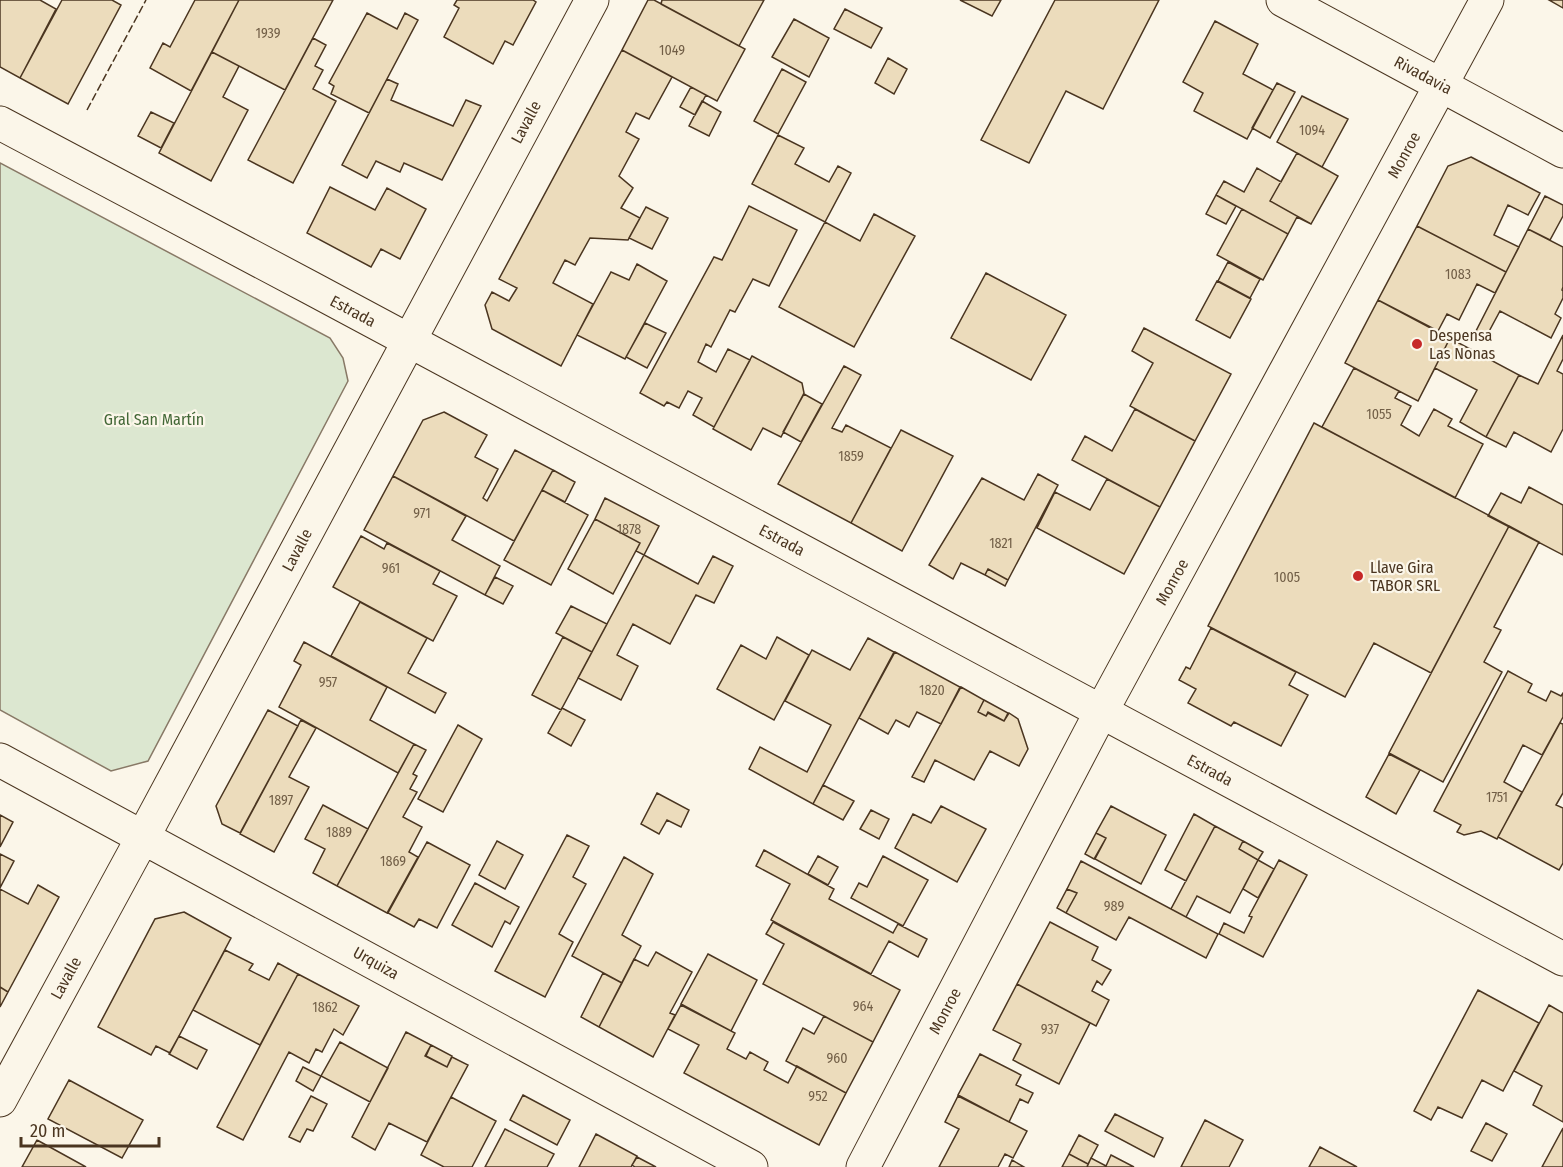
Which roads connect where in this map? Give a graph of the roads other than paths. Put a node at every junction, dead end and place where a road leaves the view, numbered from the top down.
1 (592, 0) edge
2 (1283, 0) edge
3 (1487, 0) edge
4 (1442, 85) junction
5 (0, 123) edge
6 (1563, 151) edge
7 (409, 341) junction
8 (1101, 712) junction
9 (0, 760) edge
10 (143, 837) junction
11 (1563, 959) edge
12 (0, 1100) edge
13 (751, 1167) edge
14 (863, 1167) edge

1 - 7 street, Lavalle
2 - 4 street, Rivadavia
3 - 4 street, Monroe
4 - 6 street, Rivadavia
4 - 8 street, Monroe
5 - 7 street, Estrada
7 - 8 street, Estrada
7 - 10 street, Lavalle
8 - 11 street, Estrada
8 - 14 street, Monroe
9 - 10 street, Urquiza
10 - 12 street, Lavalle
10 - 13 street, Urquiza

